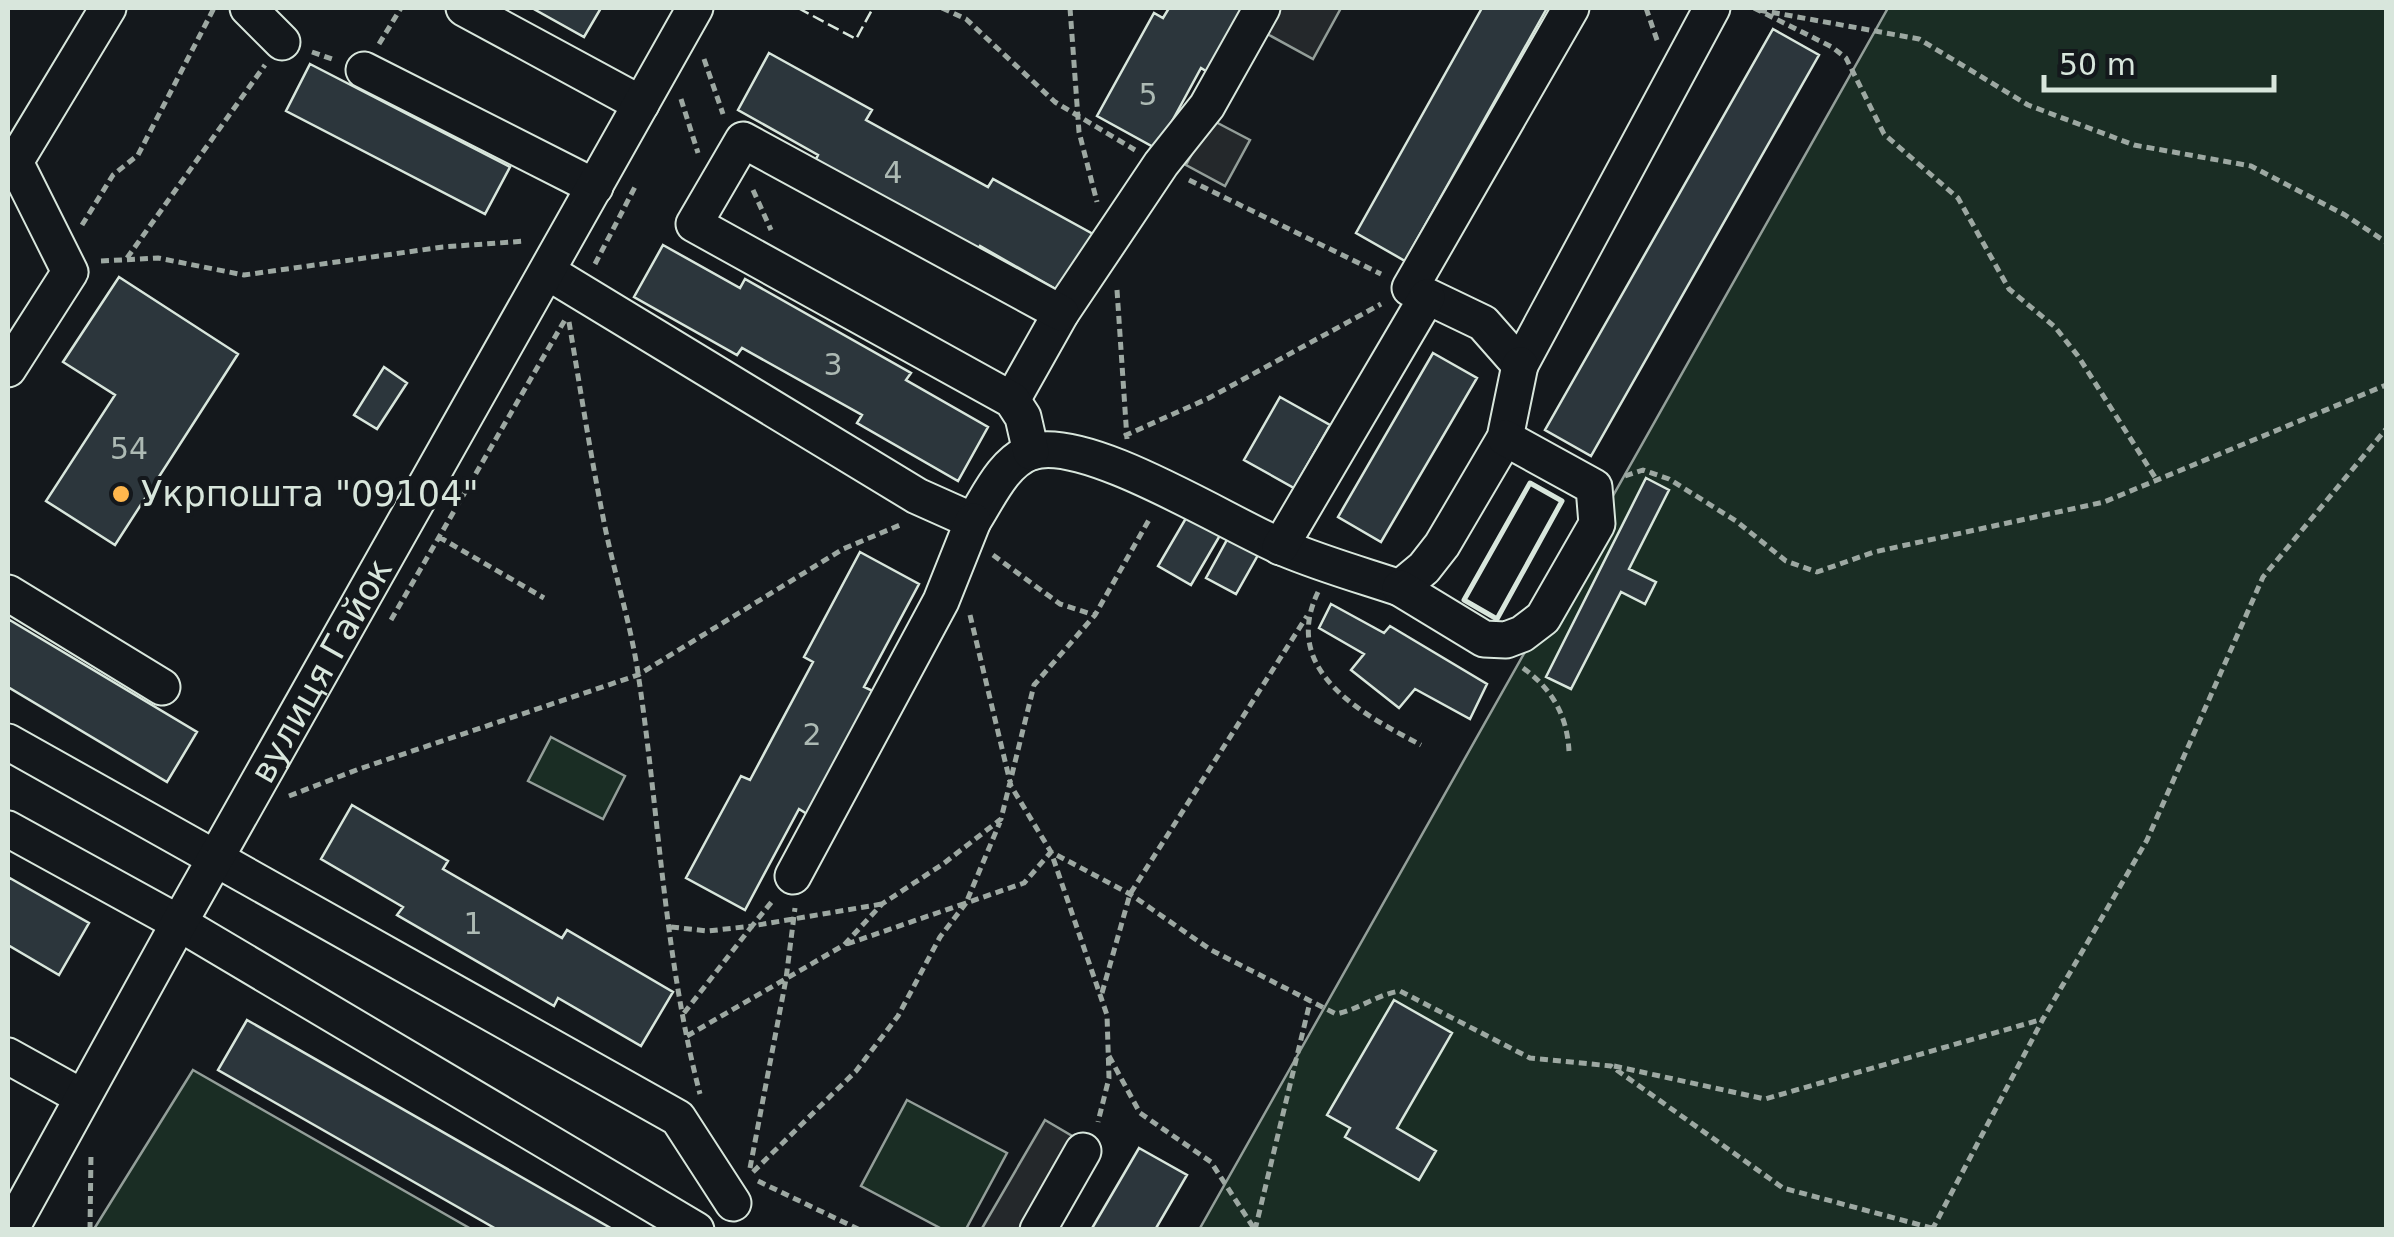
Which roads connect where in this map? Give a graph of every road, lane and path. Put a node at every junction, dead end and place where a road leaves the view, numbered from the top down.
1 (108, 8) edge
2 (214, 8) edge
3 (248, 8) edge
4 (464, 8) edge
5 (695, 8) edge
6 (1070, 8) edge
7 (1262, 8) edge
8 (1570, 8) edge
9 (1712, 8) edge
10 (1756, 9) edge
11 (282, 42) joint
12 (364, 70) dead end
13 (680, 99) dead end
14 (641, 104) junction
15 (595, 187) junction
16 (712, 194) junction
17 (528, 241) dead end
18 (2386, 242) edge
19 (1107, 244) junction
20 (127, 258) junction
21 (66, 264) junction
22 (548, 272) junction
23 (1418, 292) junction
24 (1061, 312) junction
25 (568, 314) dead end
26 (1520, 366) junction
27 (8, 369) edge
28 (2386, 385) edge
29 (1012, 400) junction
30 (2386, 429) edge
31 (1127, 434) junction
32 (1505, 438) junction
33 (1031, 452) junction
34 (1082, 454) junction
35 (1130, 473) junction
36 (2158, 482) junction
37 (1594, 487) junction
38 (1166, 491) junction
39 (941, 506) junction
40 (439, 537) dead end
41 (967, 539) junction
42 (1280, 547) junction
43 (1331, 567) junction
44 (1400, 588) junction
45 (8, 593) edge
46 (544, 598) dead end
47 (1095, 615) junction
48 (1306, 616) junction
49 (1484, 639) junction
50 (638, 675) junction
51 (162, 686) dead end
52 (8, 742) edge
53 (1421, 745) dead end
54 (1569, 751) dead end
55 (1011, 786) junction
56 (289, 796) dead end
57 (1001, 819) junction
58 (8, 829) edge
59 (1051, 852) junction
60 (216, 858) junction
61 (793, 876) junction
62 (1130, 894) junction
63 (966, 903) junction
64 (882, 904) junction
65 (796, 920) junction
66 (179, 923) junction
67 (752, 926) junction
68 (671, 927) junction
69 (844, 945) junction
70 (786, 979) junction
71 (1101, 996) junction
72 (1310, 1002) junction
73 (684, 1013) junction
74 (2043, 1019) junction
75 (687, 1036) junction
76 (1108, 1054) junction
77 (8, 1056) edge
78 (1611, 1066) junction
79 (82, 1097) junction
80 (704, 1110) dead end
81 (91, 1139) dead end
82 (1083, 1151) joint
83 (738, 1160) dead end
84 (740, 1189) junction
85 (1935, 1228) edge
86 (10, 1230) edge
87 (90, 1230) edge
88 (696, 1230) edge
89 (860, 1230) edge
90 (1038, 1230) edge
91 (1255, 1230) edge

1 - 21 street
2 - 21 path
3 - 11 street
4 - 14 street
5 - 14 street, вулиця Гайок
6 - 19 path
7 - 19 street
8 - 23 street
9 - 26 street
10 - 18 path
10 - 36 path
11 - 20 path
12 - 15 street
13 - 16 path
14 - 15 street, вулиця Гайок
15 - 22 street, вулиця Гайок
16 - 24 street
16 - 29 street
17 - 20 path
19 - 24 street
19 - 31 path
20 - 21 path
21 - 27 street
22 - 39 street
22 - 60 street, вулиця Гайок
23 - 26 street
23 - 31 path
23 - 42 street
24 - 29 street
25 - 50 path
26 - 32 street
28 - 36 path
29 - 33 street
30 - 74 path
31 - 34 path
31 - 35 path
32 - 37 street
32 - 44 street
33 - 34 street
33 - 41 street
34 - 35 street
35 - 38 street
36 - 37 path
37 - 49 street
38 - 42 street
38 - 47 path
39 - 41 street
39 - 50 path
40 - 46 path
41 - 47 path
41 - 55 path
41 - 61 street
42 - 43 street
43 - 44 street
43 - 48 path
44 - 49 street
45 - 51 street
47 - 55 path
48 - 53 path
48 - 62 path
49 - 54 path
50 - 56 path
50 - 68 path
52 - 60 street
55 - 57 path
55 - 59 path
57 - 63 path
57 - 64 path
58 - 66 street
59 - 62 path
59 - 63 path
59 - 71 path
60 - 66 street, вулиця Гайок
60 - 84 street
61 - 65 path
61 - 67 path
62 - 71 path
62 - 72 path
63 - 69 path
63 - 84 path
64 - 65 path
64 - 69 path
65 - 67 path
65 - 70 path
66 - 79 street, вулиця Гайок
66 - 88 street
67 - 68 path
67 - 73 path
68 - 73 path
69 - 70 path
70 - 75 path
70 - 84 path
71 - 76 path
72 - 78 path
72 - 91 path
73 - 75 path
74 - 78 path
74 - 85 path
75 - 80 path
76 - 82 path
76 - 91 path
77 - 79 street
78 - 85 path
79 - 86 street, вулиця Гайок
81 - 87 path
82 - 90 street
83 - 84 path
84 - 89 path

